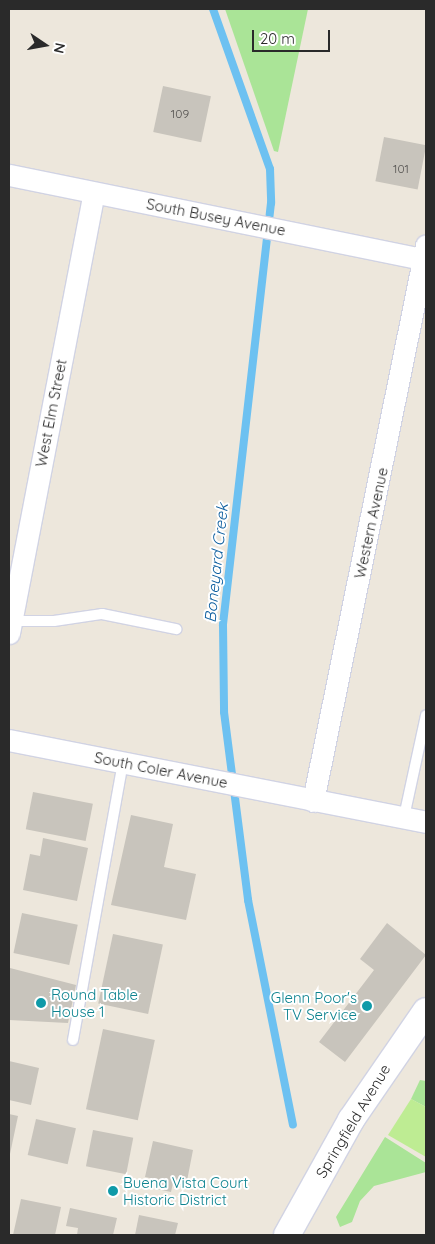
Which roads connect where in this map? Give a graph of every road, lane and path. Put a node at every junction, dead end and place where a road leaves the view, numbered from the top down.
1 (9, 175) edge
2 (94, 193) junction
3 (425, 255) edge
4 (10, 627) edge
5 (176, 629) dead end
6 (426, 715) edge
7 (9, 740) edge
8 (123, 762) junction
9 (313, 801) junction
10 (404, 818) junction
11 (426, 822) edge
12 (426, 1011) edge
13 (73, 1040) dead end
14 (287, 1235) edge

1 - 2 street, South Busey Avenue
2 - 3 street, South Busey Avenue
2 - 4 street, West Elm Street
3 - 9 street, Western Avenue
4 - 5 lane
6 - 10 lane
7 - 8 street, South Coler Avenue
8 - 9 street, South Coler Avenue
8 - 13 lane
9 - 10 street, South Coler Avenue
10 - 11 street, South Coler Avenue
12 - 14 street, Springfield Avenue

